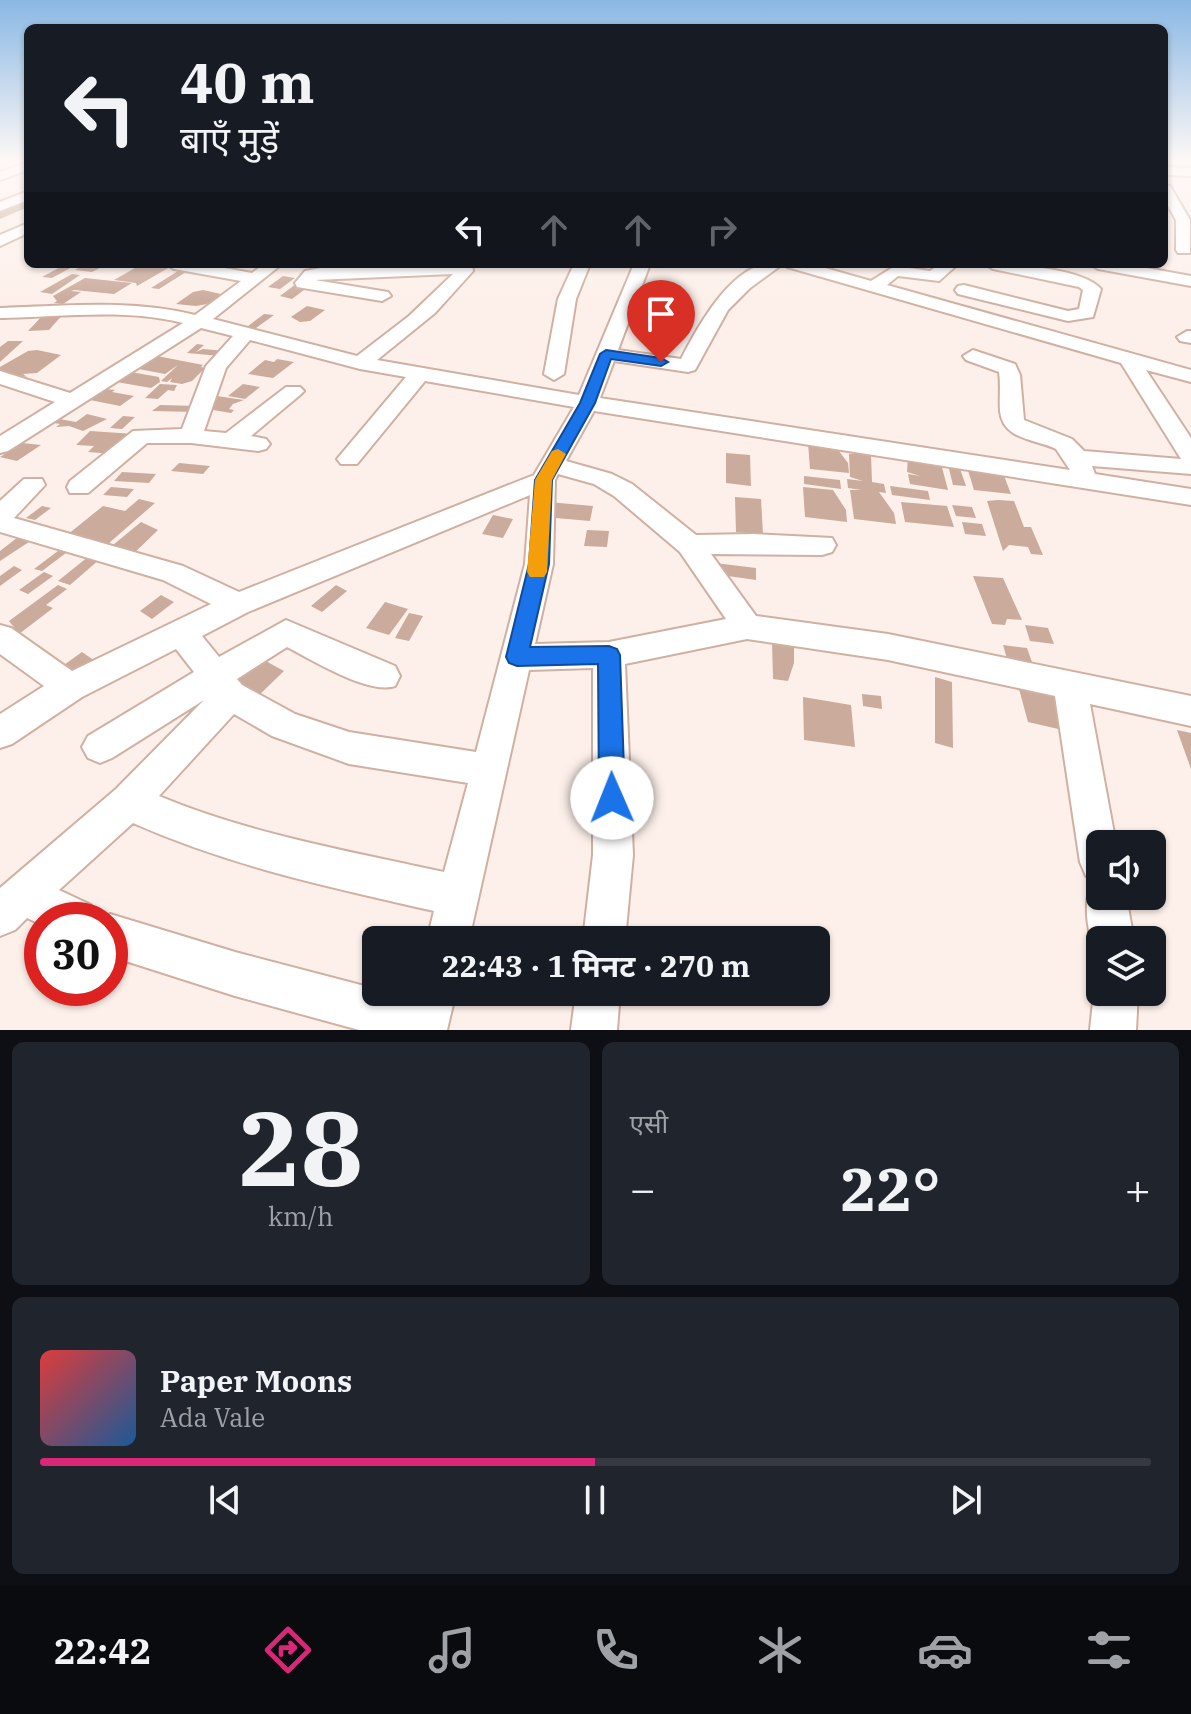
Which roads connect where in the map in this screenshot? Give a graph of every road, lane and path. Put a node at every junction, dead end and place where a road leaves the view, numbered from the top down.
1 (1177, 208) edge
2 (24, 229) edge
3 (0, 241) edge
4 (1168, 241) edge
5 (197, 268) edge
6 (268, 268) edge
7 (423, 268) edge
8 (464, 268) edge
9 (580, 268) edge
10 (640, 268) edge
11 (768, 268) edge
12 (807, 268) edge
13 (945, 268) edge
14 (1012, 268) edge
15 (1120, 268) edge
16 (253, 278) junction
17 (1191, 281) edge
18 (873, 287) junction
19 (964, 290) dead end
20 (382, 296) dead end
21 (0, 313) edge
22 (199, 321) junction
23 (246, 333) junction
24 (606, 354) junction
25 (973, 356) dead end
26 (1129, 359) junction
27 (360, 363) junction
28 (420, 374) junction
29 (554, 374) dead end
30 (1191, 376) edge
31 (4, 383) edge
32 (293, 391) dead end
33 (73, 401) junction
34 (587, 403) junction
35 (191, 436) junction
36 (231, 441) junction
37 (258, 444) dead end
38 (0, 446) edge
39 (1191, 456) edge
40 (349, 459) dead end
41 (1191, 467) edge
42 (1081, 468) junction
43 (548, 472) junction
44 (33, 485) dead end
45 (79, 487) dead end
46 (1191, 497) edge
47 (0, 516) edge
48 (0, 523) edge
49 (690, 545) junction
50 (822, 545) dead end
51 (238, 604) junction
52 (747, 627) junction
53 (181, 632) junction
54 (0, 637) edge
55 (609, 655) junction
56 (517, 657) junction
57 (384, 676) dead end
58 (1070, 685) junction
59 (222, 686) junction
60 (70, 687) junction
61 (1191, 711) edge
62 (0, 733) edge
63 (100, 747) dead end
64 (487, 770) junction
65 (129, 802) junction
66 (1095, 830) edge
67 (460, 896) junction
68 (12, 905) edge
69 (452, 926) edge
70 (605, 926) edge
71 (128, 941) edge
72 (597, 1006) edge
73 (1115, 1006) edge
74 (428, 1016) edge
75 (594, 1030) edge
76 (1113, 1030) edge

1 - 4 street
2 - 3 street
5 - 16 street
6 - 16 street
7 - 20 street
8 - 27 street
9 - 29 street
10 - 24 street
11 - 24 street
12 - 18 street
13 - 18 street
14 - 19 street
15 - 17 street
16 - 22 street
18 - 26 street
21 - 22 street
22 - 23 street
22 - 33 street
23 - 27 street
23 - 35 street
24 - 34 street
25 - 42 street
26 - 30 street
26 - 39 street
27 - 28 street
28 - 34 street
28 - 40 street
31 - 33 street
32 - 36 street
33 - 38 street
34 - 42 street
34 - 43 street
35 - 36 street
35 - 45 street
36 - 37 street
41 - 42 street
42 - 46 street
43 - 49 street
43 - 51 street
43 - 56 street
44 - 47 street
48 - 51 street
49 - 50 street
49 - 52 street
51 - 53 street
52 - 55 street
52 - 58 street
53 - 59 street
53 - 60 street
54 - 60 street
55 - 56 street
55 - 70 street
56 - 64 street
57 - 59 street
58 - 61 street
58 - 66 street
59 - 63 street
59 - 64 street
59 - 65 street
60 - 62 street
64 - 67 street
65 - 67 street
65 - 68 street
67 - 69 street
71 - 74 street
72 - 75 street
73 - 76 street

